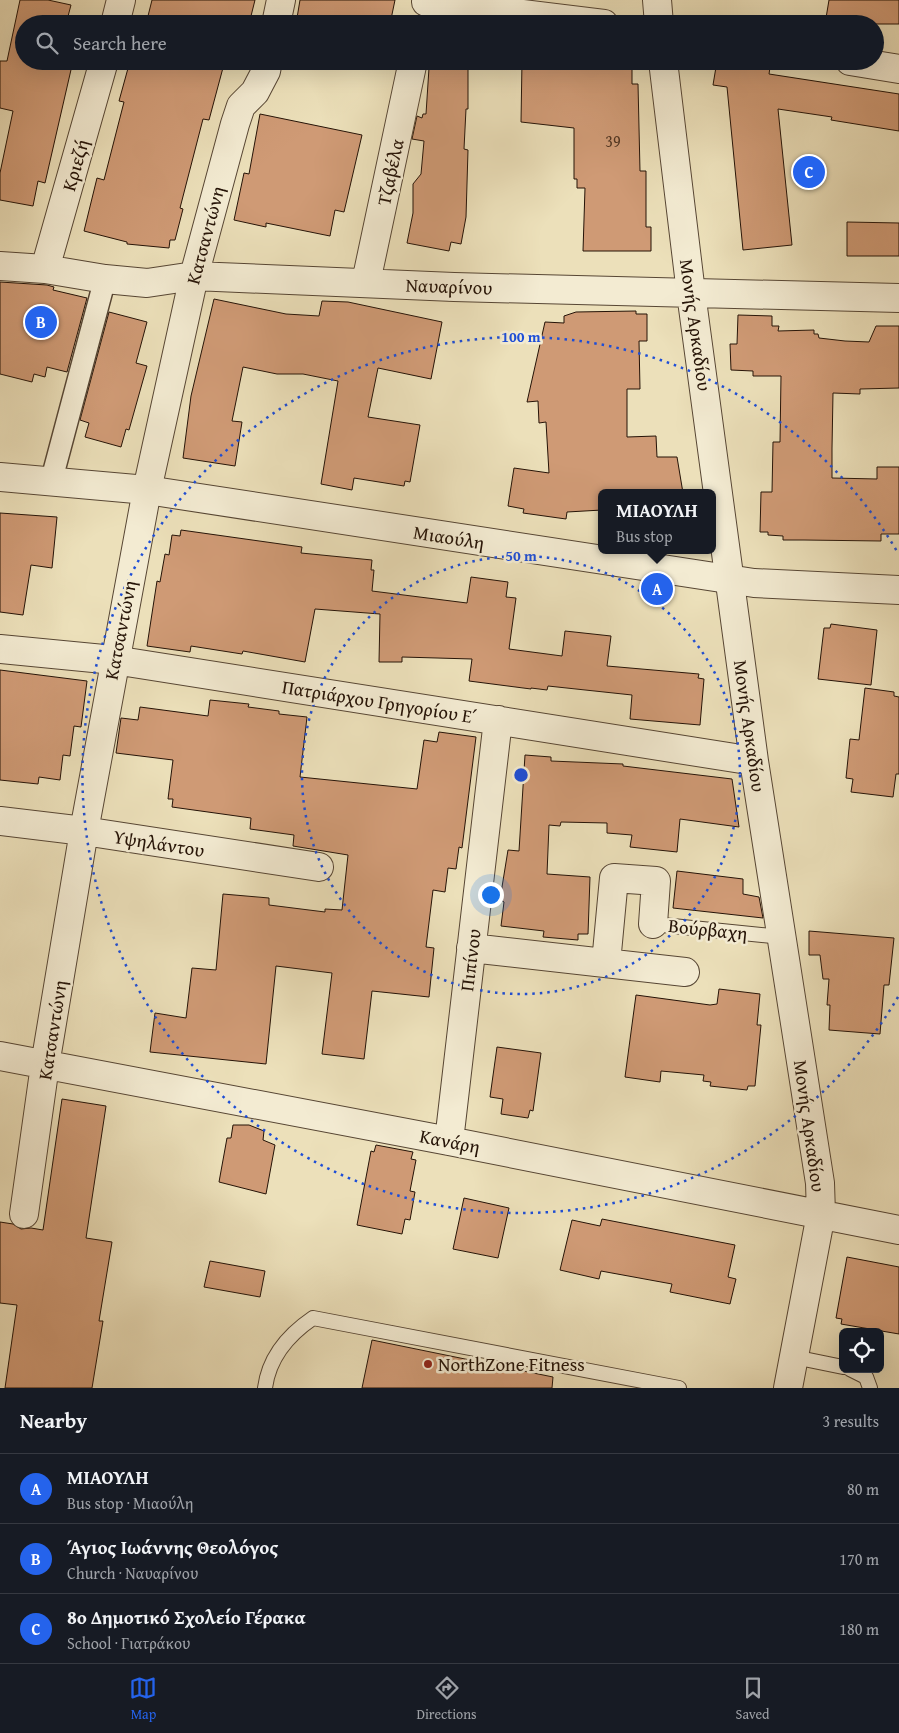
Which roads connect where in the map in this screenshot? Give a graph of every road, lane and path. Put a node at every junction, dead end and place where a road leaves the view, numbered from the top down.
1 (122, 0) edge
2 (281, 0) edge
3 (657, 0) edge
4 (425, 9) edge
5 (118, 15) edge
6 (278, 15) edge
7 (497, 15) edge
8 (658, 15) edge
9 (884, 67) edge
10 (899, 69) edge
11 (101, 70) edge
12 (266, 70) edge
13 (411, 70) edge
14 (664, 70) edge
15 (0, 266) edge
16 (45, 269) junction
17 (194, 276) junction
18 (105, 279) junction
19 (366, 282) junction
20 (691, 293) junction
21 (899, 298) edge
22 (0, 477) edge
23 (51, 482) junction
24 (147, 490) junction
25 (730, 580) junction
26 (899, 590) edge
27 (0, 649) edge
28 (114, 660) junction
29 (498, 720) junction
30 (754, 761) junction
31 (0, 821) edge
32 (84, 831) junction
33 (319, 867) dead end
34 (654, 924) joint
35 (782, 937) junction
36 (471, 948) junction
37 (606, 964) junction
38 (685, 972) dead end
39 (0, 1056) edge
40 (45, 1065) junction
41 (449, 1140) junction
42 (24, 1214) dead end
43 (821, 1214) junction
44 (899, 1230) edge
45 (794, 1358) junction
46 (839, 1366) edge
47 (858, 1373) edge
48 (265, 1388) edge
49 (679, 1388) edge
50 (788, 1388) edge
51 (870, 1388) edge

1 - 5 street
2 - 6 street
3 - 8 street
4 - 7 street
9 - 10 street
11 - 16 street, Κριεζή
12 - 17 street, Κατσαντώνη
13 - 19 street, Τζαβέλα
14 - 20 street, Μονής Αρκαδίου
15 - 16 street, Ναυαρίνου
16 - 18 street, Ναυαρίνου
17 - 18 street, Ναυαρίνου
17 - 19 street, Ναυαρίνου
17 - 24 street, Κατσαντώνη
18 - 23 street
19 - 20 street, Ναυαρίνου
20 - 21 street, Ναυαρίνου
20 - 25 street, Μονής Αρκαδίου
22 - 23 street, Μιαούλη
23 - 24 street, Μιαούλη
24 - 25 street, Μιαούλη
24 - 28 street, Κατσαντώνη
25 - 26 street, Μιαούλη
25 - 30 street, Μονής Αρκαδίου
27 - 28 street, Πατριάρχου Γρηγορίου Ε΄
28 - 29 street, Πατριάρχου Γρηγορίου Ε΄
28 - 32 street, Κατσαντώνη
29 - 30 street, Πατριάρχου Γρηγορίου Ε΄
29 - 36 street, Πιπίνου
30 - 35 street, Μονής Αρκαδίου
31 - 32 street, Υψηλάντου
32 - 33 street, Υψηλάντου
32 - 40 street, Κατσαντώνη
34 - 35 lane, Βούρβαχη
34 - 37 street, Βούρβαχη
35 - 43 street, Μονής Αρκαδίου
36 - 37 street
36 - 41 street, Πιπίνου
37 - 38 street
39 - 40 street, Κανάρη
40 - 41 street, Κανάρη
40 - 42 street, Κατσαντώνη
41 - 43 street, Κανάρη
43 - 44 street, Κανάρη
43 - 45 street, Μονής Αρκαδίου
45 - 46 lane
45 - 50 street, Μονής Αρκαδίου
47 - 51 lane
48 - 49 lane

